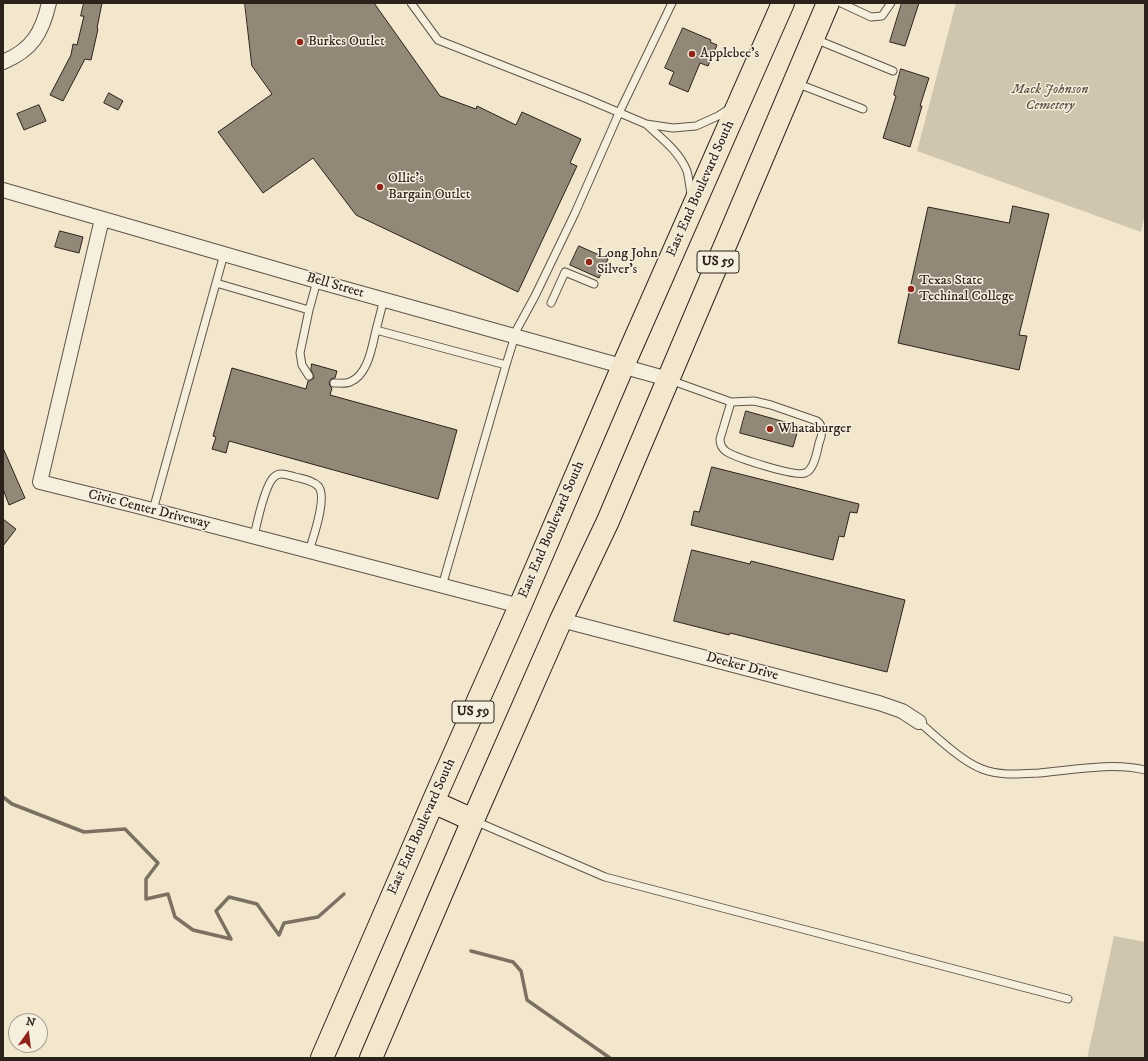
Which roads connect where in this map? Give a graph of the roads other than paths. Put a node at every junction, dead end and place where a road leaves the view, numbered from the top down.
1 (49, 3) edge
2 (411, 3) edge
3 (672, 3) edge
4 (783, 3) edge
5 (828, 3) edge
6 (841, 3) edge
7 (891, 3) edge
8 (813, 38) junction
9 (3, 62) edge
10 (893, 71) dead end
11 (794, 82) junction
12 (739, 102) junction
13 (864, 109) dead end
14 (619, 113) junction
15 (646, 124) junction
16 (3, 190) edge
17 (693, 206) junction
18 (102, 219) junction
19 (224, 254) junction
20 (318, 281) junction
21 (216, 283) junction
22 (594, 284) dead end
23 (384, 300) junction
24 (551, 303) dead end
25 (309, 310) junction
26 (376, 330) junction
27 (515, 336) junction
28 (506, 365) junction
29 (623, 366) junction
30 (309, 376) dead end
31 (668, 379) junction
32 (334, 383) dead end
33 (731, 402) junction
34 (153, 510) junction
35 (254, 536) junction
36 (309, 551) junction
37 (442, 586) junction
38 (520, 606) junction
39 (561, 620) junction
40 (919, 722) joint
41 (1145, 770) edge
42 (433, 802) junction
43 (473, 820) junction
44 (1068, 999) dead end
45 (322, 1058) edge
46 (370, 1058) edge

1 - 9 street
2 - 14 lane
3 - 14 lane
4 - 12 highway, East End Boulevard South / US 59
5 - 8 highway, US 59
6 - 7 lane
8 - 10 lane
8 - 11 highway, US 59
11 - 13 lane
11 - 31 highway, US 59
12 - 15 lane
12 - 17 highway, East End Boulevard South / US 59
14 - 15 lane
14 - 27 lane
15 - 17 lane
16 - 18 street, Bell Street
17 - 29 highway, East End Boulevard South / US 59
18 - 19 street, Bell Street
18 - 34 street, Civic Center Driveway
19 - 20 street, Bell Street
19 - 21 lane
20 - 23 street, Bell Street
20 - 25 lane
21 - 25 lane
21 - 34 lane
22 - 24 lane
23 - 26 lane
23 - 27 street, Bell Street
25 - 30 lane
26 - 28 lane
26 - 32 lane
27 - 28 lane
27 - 29 street, Bell Street
28 - 37 lane
29 - 31 street, Bell Street
29 - 38 highway, East End Boulevard South / US 59
31 - 33 lane
31 - 39 highway, US 59
33 - 33 lane
34 - 35 street, Civic Center Driveway
35 - 36 street, Civic Center Driveway
35 - 36 lane
36 - 37 street, Civic Center Driveway
37 - 38 street, Civic Center Driveway
38 - 42 highway, East End Boulevard South / US 59
39 - 40 street, Decker Drive
39 - 43 highway, US 59
40 - 41 lane
42 - 43 highway
42 - 45 highway, East End Boulevard South / US 59
43 - 44 lane
43 - 46 highway, US 59

